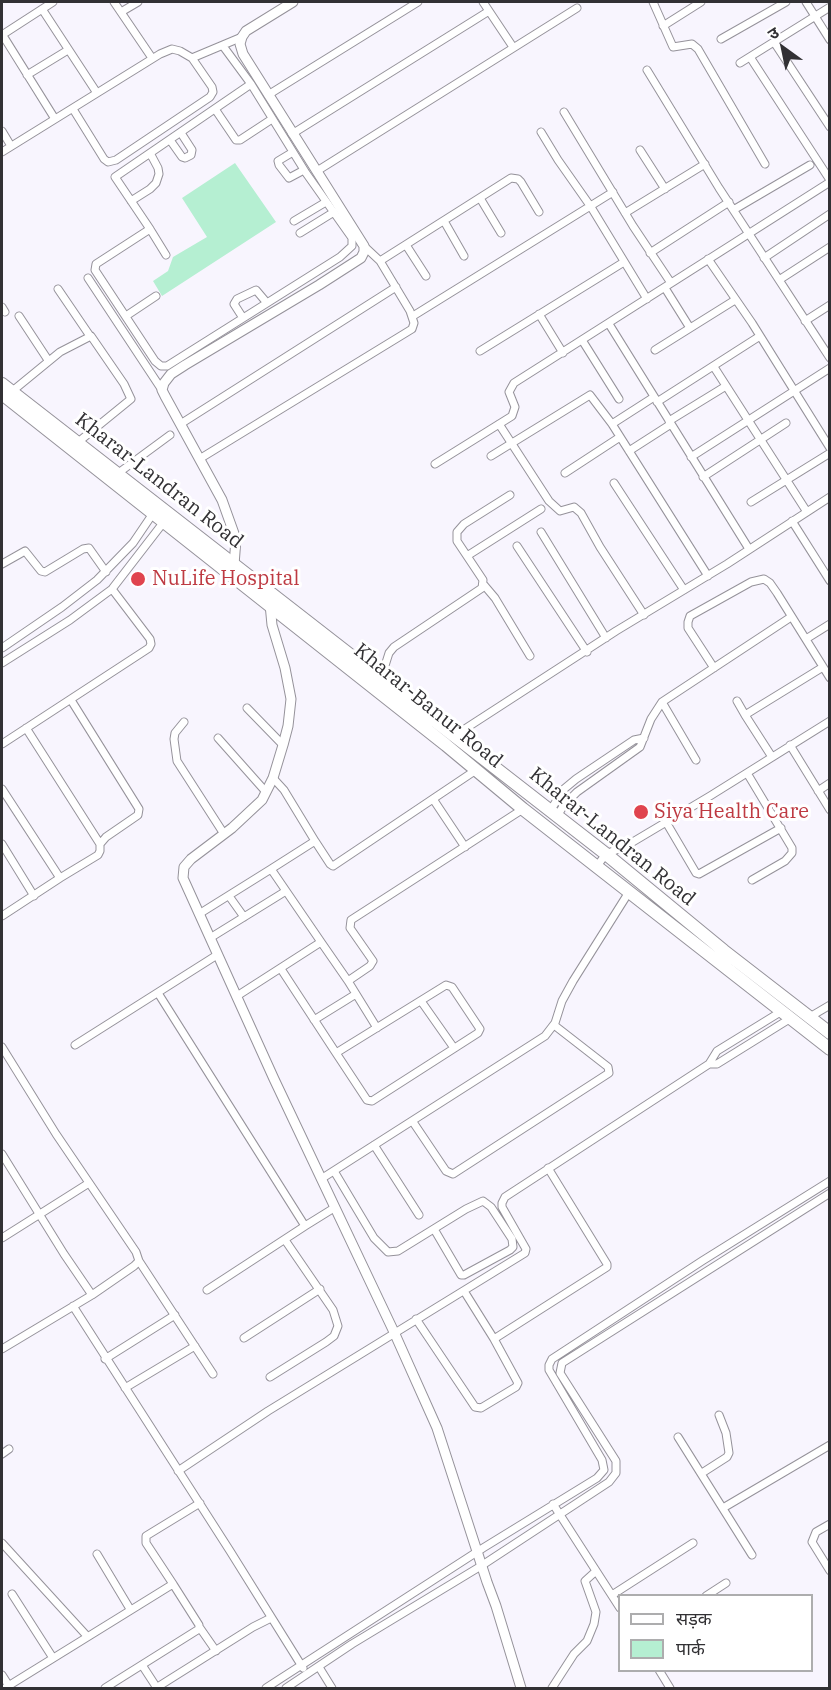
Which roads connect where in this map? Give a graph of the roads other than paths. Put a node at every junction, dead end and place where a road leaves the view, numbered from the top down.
1 (53, 2) edge
2 (114, 2) edge
3 (138, 2) edge
4 (293, 2) edge
5 (418, 2) edge
6 (483, 2) edge
7 (653, 2) edge
8 (701, 2) edge
9 (786, 2) edge
10 (806, 2) edge
11 (830, 7) edge
12 (577, 8) dead end
13 (42, 9) junction
14 (489, 11) junction
15 (121, 12) junction
16 (814, 16) junction
17 (663, 26) junction
18 (2, 34) edge
19 (242, 37) junction
20 (721, 39) dead end
21 (830, 40) edge
22 (774, 42) junction
23 (223, 46) junction
24 (513, 47) junction
25 (68, 50) junction
26 (750, 57) junction
27 (152, 58) junction
28 (192, 58) junction
29 (740, 63) dead end
30 (647, 70) dead end
31 (27, 75) junction
32 (250, 84) junction
33 (97, 93) junction
34 (268, 95) junction
35 (73, 109) junction
36 (215, 109) junction
37 (564, 112) dead end
38 (55, 119) junction
39 (273, 119) junction
40 (830, 127) edge
41 (2, 131) edge
42 (541, 132) dead end
43 (181, 133) junction
44 (292, 134) junction
45 (170, 140) junction
46 (11, 146) junction
47 (640, 150) dead end
48 (2, 152) edge
49 (293, 152) junction
50 (150, 153) junction
51 (705, 164) junction
52 (765, 164) dead end
53 (810, 165) dead end
54 (304, 170) junction
55 (316, 171) junction
56 (830, 181) edge
57 (665, 189) junction
58 (613, 192) junction
59 (480, 198) junction
60 (131, 201) junction
61 (326, 202) junction
62 (729, 202) junction
63 (591, 207) junction
64 (735, 209) junction
65 (334, 212) junction
66 (539, 212) dead end
67 (626, 213) junction
68 (830, 214) edge
69 (294, 221) dead end
70 (444, 221) junction
71 (150, 229) junction
72 (300, 233) dead end
73 (501, 233) dead end
74 (750, 233) junction
75 (406, 244) junction
76 (364, 246) junction
77 (830, 247) edge
78 (650, 253) junction
79 (166, 255) dead end
80 (464, 256) dead end
81 (764, 258) junction
82 (708, 259) junction
83 (380, 261) junction
84 (624, 262) junction
85 (426, 276) dead end
86 (87, 278) dead end
87 (778, 280) junction
88 (668, 286) junction
89 (396, 287) junction
90 (58, 289) dead end
91 (156, 296) dead end
92 (647, 299) junction
93 (735, 300) junction
94 (267, 303) junction
95 (830, 305) edge
96 (539, 314) junction
97 (19, 316) dead end
98 (126, 316) junction
99 (413, 316) junction
100 (243, 318) junction
101 (805, 321) junction
102 (609, 324) junction
103 (690, 328) junction
104 (90, 336) junction
105 (760, 336) junction
106 (582, 340) junction
107 (655, 350) dead end
108 (480, 351) dead end
109 (563, 352) junction
110 (830, 358) edge
111 (48, 360) junction
112 (714, 367) junction
113 (830, 368) edge
114 (2, 384) edge
115 (726, 386) junction
116 (162, 390) junction
117 (794, 391) junction
118 (5, 395) edge
119 (619, 399) dead end
120 (655, 399) junction
121 (747, 420) junction
122 (182, 423) junction
123 (670, 423) junction
124 (786, 423) dead end
125 (499, 424) junction
126 (612, 424) junction
127 (170, 435) dead end
128 (620, 437) junction
129 (760, 439) junction
130 (77, 443) junction
131 (512, 443) junction
132 (830, 448) edge
133 (629, 451) junction
134 (830, 453) edge
135 (491, 456) dead end
136 (691, 457) junction
137 (201, 458) junction
138 (435, 464) dead end
139 (565, 473) dead end
140 (117, 474) junction
141 (703, 477) junction
142 (786, 480) junction
143 (614, 483) dead end
144 (510, 495) dead end
145 (830, 497) edge
146 (751, 502) dead end
147 (541, 509) dead end
148 (807, 512) junction
149 (152, 515) junction
150 (792, 521) junction
151 (172, 525) junction
152 (541, 531) dead end
153 (517, 546) dead end
154 (749, 549) junction
155 (467, 556) junction
156 (2, 564) edge
157 (234, 565) junction
158 (106, 572) junction
159 (708, 576) junction
160 (830, 580) edge
161 (484, 585) junction
162 (112, 589) junction
163 (684, 590) junction
164 (272, 601) junction
165 (644, 615) junction
166 (791, 617) junction
167 (830, 624) edge
168 (606, 638) junction
169 (806, 639) junction
170 (2, 648) edge
171 (587, 652) junction
172 (530, 656) dead end
173 (2, 663) edge
174 (823, 667) junction
175 (714, 668) junction
176 (379, 678) junction
177 (830, 678) edge
178 (71, 700) junction
179 (736, 701) dead end
180 (662, 702) junction
181 (247, 708) dead end
182 (745, 715) junction
183 (830, 721) edge
184 (184, 722) dead end
185 (26, 728) junction
186 (218, 738) dead end
187 (450, 741) junction
188 (2, 744) edge
189 (283, 745) junction
190 (790, 745) junction
191 (772, 757) junction
192 (696, 760) dead end
193 (476, 770) junction
194 (747, 773) junction
195 (273, 778) junction
196 (830, 783) edge
197 (2, 789) edge
198 (818, 791) junction
199 (266, 792) junction
200 (433, 799) junction
201 (523, 808) junction
202 (830, 810) edge
203 (553, 813) junction
204 (666, 822) junction
205 (781, 828) junction
206 (224, 834) junction
207 (315, 840) junction
208 (2, 844) edge
209 (100, 844) junction
210 (465, 847) junction
211 (606, 854) junction
212 (597, 866) junction
213 (271, 869) junction
214 (60, 878) junction
215 (752, 880) dead end
216 (286, 891) junction
217 (629, 892) junction
218 (34, 896) junction
219 (229, 896) junction
220 (199, 914) junction
221 (2, 916) edge
222 (244, 917) junction
223 (210, 938) junction
224 (321, 942) junction
225 (217, 954) junction
226 (281, 969) junction
227 (348, 981) junction
228 (158, 993) junction
229 (356, 994) junction
230 (237, 996) junction
231 (422, 1001) junction
232 (830, 1005) edge
233 (796, 1018) junction
234 (314, 1020) junction
235 (554, 1025) junction
236 (377, 1028) junction
237 (830, 1033) edge
238 (75, 1045) dead end
239 (2, 1047) edge
240 (454, 1048) junction
241 (830, 1048) edge
242 (336, 1053) junction
243 (709, 1064) junction
244 (413, 1122) junction
245 (374, 1145) junction
246 (2, 1154) edge
247 (4, 1164) edge
248 (548, 1168) junction
249 (334, 1171) junction
250 (321, 1179) junction
251 (830, 1181) edge
252 (89, 1183) junction
253 (830, 1193) edge
254 (334, 1208) junction
255 (40, 1215) junction
256 (420, 1215) dead end
257 (305, 1227) junction
258 (434, 1229) junction
259 (746, 1233) junction
260 (2, 1238) edge
261 (285, 1239) junction
262 (751, 1242) junction
263 (139, 1261) junction
264 (673, 1280) junction
265 (320, 1289) junction
266 (679, 1289) junction
267 (207, 1290) dead end
268 (464, 1291) junction
269 (92, 1295) junction
270 (73, 1306) junction
271 (175, 1315) junction
272 (416, 1319) junction
273 (394, 1332) junction
274 (244, 1338) dead end
275 (494, 1339) junction
276 (195, 1346) junction
277 (2, 1349) edge
278 (105, 1359) junction
279 (549, 1365) junction
280 (560, 1368) junction
281 (213, 1374) dead end
282 (270, 1377) dead end
283 (125, 1388) junction
284 (719, 1415) dead end
285 (678, 1437) dead end
286 (829, 1447) edge
287 (9, 1449) dead end
288 (2, 1454) edge
289 (604, 1470) junction
290 (178, 1471) junction
291 (616, 1473) junction
292 (702, 1473) junction
293 (200, 1503) junction
294 (553, 1504) junction
295 (723, 1508) junction
296 (559, 1515) junction
297 (830, 1524) edge
298 (2, 1543) edge
299 (693, 1543) dead end
300 (477, 1552) junction
301 (97, 1554) dead end
302 (752, 1555) dead end
303 (481, 1566) junction
304 (596, 1571) junction
305 (830, 1571) edge
306 (726, 1583) dead end
307 (173, 1584) junction
308 (12, 1594) dead end
309 (709, 1594) edge
310 (612, 1595) junction
311 (618, 1605) edge
312 (130, 1609) junction
313 (271, 1618) junction
314 (200, 1628) junction
315 (87, 1636) junction
316 (216, 1651) junction
317 (53, 1658) junction
318 (142, 1665) junction
319 (301, 1665) junction
320 (319, 1666) junction
321 (660, 1672) edge
322 (307, 1674) junction
323 (2, 1675) edge
324 (7, 1687) edge
325 (157, 1688) edge
326 (105, 1689) edge
327 (266, 1689) edge
328 (286, 1689) edge
329 (332, 1689) edge
330 (521, 1689) edge
331 (552, 1689) edge
332 (670, 1689) edge

1 - 13 street
2 - 15 street
3 - 15 street
4 - 19 street
5 - 34 street
6 - 14 street
7 - 17 street
8 - 17 street
9 - 20 street
10 - 16 street
11 - 16 street
12 - 24 street
13 - 18 street
13 - 25 street
14 - 24 street
14 - 44 street
15 - 27 street
16 - 21 street
16 - 22 street
17 - 52 street
18 - 31 street
19 - 23 street
19 - 34 street
22 - 26 street
22 - 40 street
23 - 28 street
23 - 32 street
24 - 55 street
25 - 31 street
25 - 33 street
26 - 29 street
26 - 56 street
27 - 28 street
27 - 33 street
28 - 35 street
30 - 51 street
31 - 38 street
32 - 36 street
32 - 39 street
33 - 35 street
34 - 44 street
35 - 38 street
36 - 39 street
36 - 43 street
37 - 58 street
38 - 46 street
39 - 49 street
41 - 46 street
42 - 63 street
43 - 45 street
43 - 45 street
44 - 55 street
45 - 50 street
46 - 48 street
47 - 57 street
49 - 54 street
49 - 54 street
50 - 60 street
50 - 60 street
51 - 57 street
51 - 62 street
53 - 64 street
54 - 61 street
55 - 76 street
56 - 74 street
57 - 67 street
58 - 63 street
58 - 67 street
59 - 66 street
59 - 70 street
59 - 73 street
60 - 71 street
61 - 65 street
61 - 69 street
62 - 64 street
62 - 78 street
63 - 84 street
63 - 99 street
64 - 74 street
65 - 72 street
65 - 94 street
67 - 78 street
68 - 81 street
70 - 75 street
70 - 80 street
71 - 79 street
71 - 98 street
74 - 81 street
74 - 82 street
75 - 83 street
75 - 85 street
76 - 83 street
76 - 116 street
77 - 87 street
78 - 88 street
81 - 87 street
82 - 88 street
82 - 93 street
83 - 89 street
84 - 92 street
84 - 96 street
86 - 116 street
87 - 101 street
88 - 92 street
88 - 103 street
89 - 99 street
89 - 122 street
90 - 104 street
91 - 98 street
92 - 102 street
93 - 103 street
93 - 105 street
94 - 100 street
94 - 100 street
95 - 101 street
96 - 108 street
96 - 109 street
97 - 111 street
98 - 100 street
99 - 137 street
101 - 110 street
102 - 106 street
102 - 120 street
103 - 107 street
104 - 111 street
104 - 130 street
105 - 112 street
105 - 117 street
106 - 109 street
106 - 119 street
109 - 125 street
111 - 118 street
112 - 115 street
112 - 120 street
113 - 117 street
114 - 118 highway, Kharar-Landran Road
115 - 121 street
115 - 123 street
116 - 122 street
117 - 121 street
117 - 132 street
118 - 130 highway, Kharar-Landran Road
118 - 149 highway, Kharar-Banur Road
120 - 123 street
120 - 126 street
121 - 129 street
121 - 136 street
122 - 137 street
123 - 133 street
123 - 136 street
124 - 129 street
125 - 131 street
125 - 138 street
126 - 128 street
126 - 131 street
127 - 140 street
128 - 133 street
128 - 139 street
129 - 141 street
129 - 142 street
130 - 140 highway, Kharar-Landran Road
131 - 135 street
131 - 165 street
133 - 159 street
134 - 142 street
136 - 141 street
137 - 157 street
140 - 151 highway, Kharar-Landran Road
141 - 154 street
142 - 146 street
142 - 148 street
143 - 163 street
144 - 155 street
145 - 148 street
147 - 155 street
148 - 150 street
149 - 151 highway, Kharar-Banur Road
149 - 158 street
150 - 154 street
150 - 160 street
151 - 157 highway, Kharar-Landran Road
151 - 162 street
151 - 164 highway, Kharar-Banur Road
152 - 168 street
153 - 171 street
154 - 159 street
155 - 161 street
156 - 158 street
157 - 164 highway, Kharar-Landran Road
158 - 170 street
159 - 163 street
161 - 172 street
161 - 176 street
162 - 173 street
162 - 178 street
163 - 165 street
164 - 176 highway, Kharar-Landran Road
164 - 187 highway, Kharar-Banur Road
164 - 189 street
165 - 168 street
166 - 169 street
166 - 175 street
166 - 175 street
167 - 169 street
168 - 171 street
169 - 174 street
171 - 187 street
174 - 177 street
174 - 182 street
175 - 180 street
176 - 187 highway, Kharar-Landran Road
178 - 185 street
178 - 209 street
179 - 182 street
180 - 192 street
180 - 203 street
181 - 189 street
182 - 191 street
183 - 190 street
184 - 206 street
185 - 188 street
185 - 209 street
186 - 199 street
187 - 193 highway, Kharar-Banur Road
187 - 203 highway, Kharar-Landran Road
189 - 195 street
190 - 191 street
190 - 198 street
191 - 194 street
193 - 200 street
193 - 201 highway, Kharar-Banur Road
194 - 204 street
194 - 205 street
195 - 199 street
195 - 207 street
196 - 198 street
197 - 214 street
198 - 202 street
199 - 206 street
200 - 207 street
200 - 210 street
201 - 210 street
201 - 212 highway, Kharar-Banur Road
203 - 211 highway, Kharar-Landran Road
204 - 205 street
204 - 211 street
205 - 215 street
206 - 220 street
207 - 213 street
208 - 218 street
209 - 214 street
210 - 227 street
211 - 212 street
211 - 233 highway, Kharar-Landran Road
212 - 217 highway, Kharar-Banur Road
213 - 216 street
213 - 219 street
214 - 218 street
216 - 222 street
216 - 224 street
217 - 233 highway, Kharar-Banur Road
217 - 235 street
218 - 221 street
219 - 220 street
219 - 222 street
220 - 223 street
222 - 223 street
223 - 225 street
224 - 226 street
224 - 227 street
225 - 228 street
225 - 230 street
226 - 230 street
226 - 234 street
227 - 229 street
228 - 238 street
228 - 257 street
229 - 234 street
229 - 236 street
230 - 250 street
231 - 236 street
231 - 240 street
231 - 240 street
232 - 233 street
233 - 237 highway, Kharar-Landran Road
233 - 241 highway, Kharar-Banur Road
233 - 243 street
233 - 243 street
234 - 242 street
235 - 244 street
235 - 244 street
236 - 242 street
239 - 252 street
240 - 242 street
243 - 248 street
244 - 245 street
245 - 249 street
245 - 256 street
246 - 247 street
247 - 255 street
248 - 268 street
248 - 275 street
249 - 250 street
249 - 258 street
250 - 254 street
251 - 259 street
252 - 255 street
252 - 263 street
253 - 262 street
254 - 257 street
254 - 273 street
255 - 260 street
255 - 269 street
257 - 261 street
258 - 258 street
259 - 262 street
259 - 264 street
261 - 265 street
261 - 267 street
262 - 266 street
263 - 269 street
263 - 271 street
264 - 266 street
264 - 279 street
265 - 274 street
265 - 282 street
266 - 280 street
268 - 272 street
268 - 275 street
269 - 270 street
270 - 277 street
270 - 278 street
271 - 276 street
271 - 278 street
272 - 273 street
272 - 275 street
273 - 290 street
273 - 300 street
276 - 281 street
276 - 283 street
278 - 283 street
279 - 280 street
279 - 289 street
280 - 291 street
283 - 290 street
284 - 292 street
285 - 292 street
286 - 295 street
287 - 288 street
289 - 291 street
289 - 294 street
290 - 293 street
291 - 296 street
292 - 295 street
293 - 307 street
293 - 313 street
294 - 296 street
294 - 300 street
295 - 302 street
296 - 303 street
296 - 304 street
297 - 305 street
298 - 315 street
299 - 310 street
300 - 303 street
300 - 319 street
301 - 312 street
303 - 320 street
303 - 330 street
304 - 310 street
304 - 331 street
306 - 309 street
307 - 312 street
307 - 314 street
308 - 317 street
310 - 311 street
312 - 315 street
313 - 316 street
313 - 319 street
314 - 316 street
314 - 318 street
315 - 317 street
316 - 325 street
317 - 324 street
318 - 325 street
318 - 326 street
319 - 322 street
319 - 327 street
320 - 322 street
320 - 329 street
321 - 332 street
322 - 328 street
323 - 324 street

